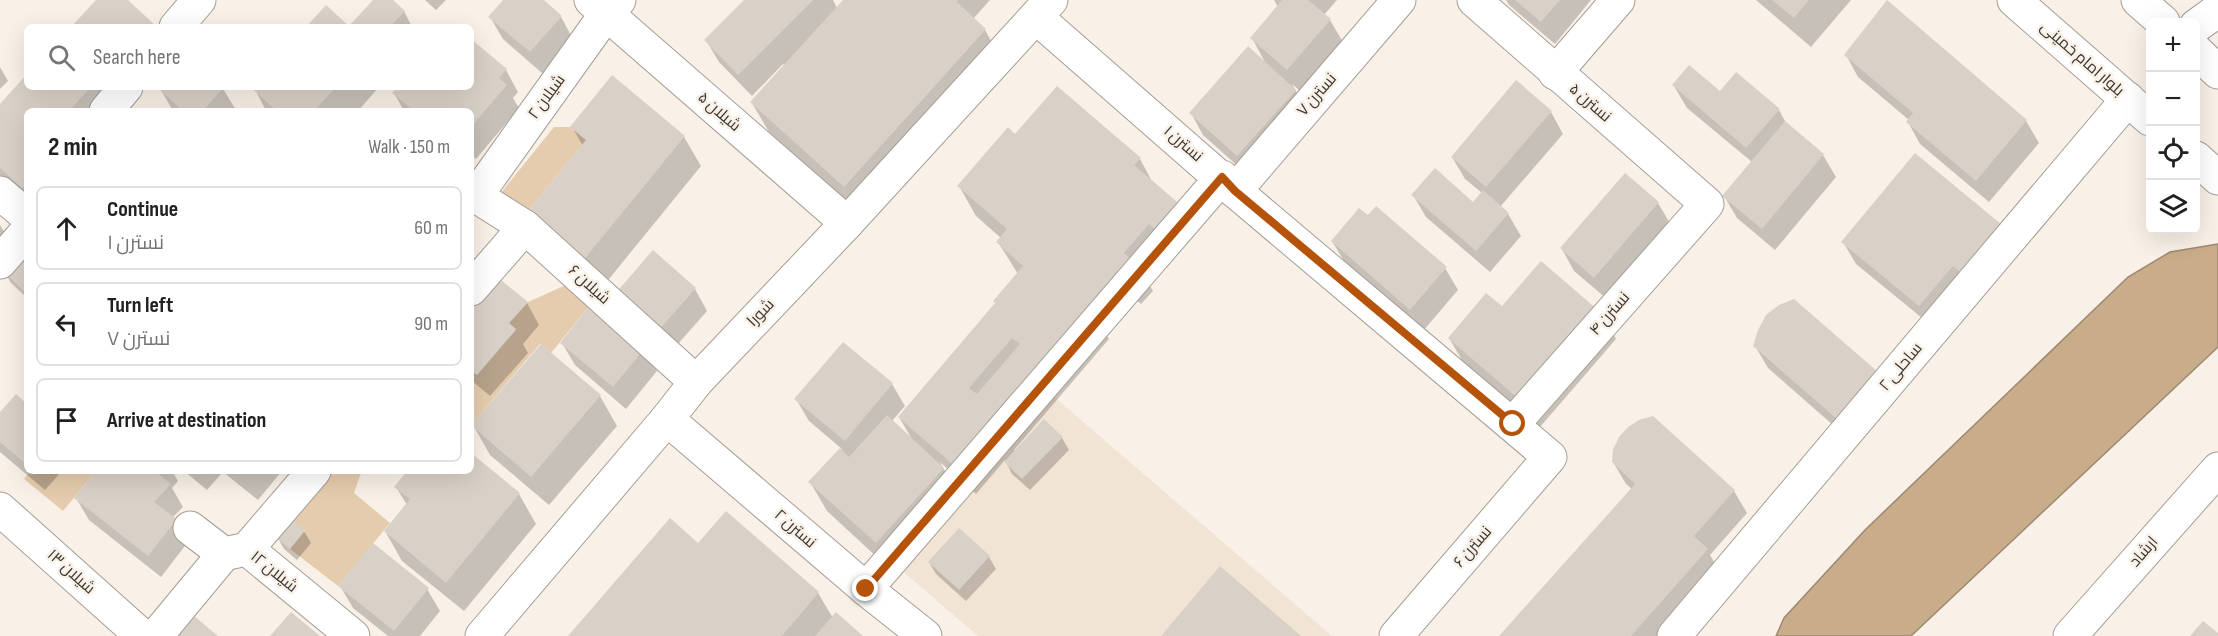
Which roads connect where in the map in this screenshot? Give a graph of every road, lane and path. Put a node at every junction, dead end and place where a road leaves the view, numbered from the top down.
1 (1399, 0) edge
2 (1474, 0) edge
3 (1618, 0) edge
4 (2014, 0) edge
5 (2138, 0) edge
6 (605, 5) edge
7 (1043, 9) edge
8 (2218, 10) edge
9 (2158, 18) edge
10 (2200, 23) edge
11 (2200, 55) edge
12 (2218, 72) edge
13 (1555, 73) junction
14 (123, 90) edge
15 (108, 108) edge
16 (2139, 109) edge
17 (2200, 162) edge
18 (2218, 178) edge
19 (1229, 184) junction
20 (0, 193) edge
21 (474, 195) edge
22 (1707, 204) joint
23 (24, 213) edge
24 (848, 223) junction
25 (525, 227) junction
26 (24, 234) edge
27 (0, 262) edge
28 (474, 286) edge
29 (696, 382) junction
30 (667, 419) junction
31 (1513, 424) junction
32 (1550, 457) joint
33 (311, 474) edge
34 (2216, 476) edge
35 (0, 509) edge
36 (190, 528) dead end
37 (235, 552) junction
38 (866, 589) junction
39 (2081, 632) edge
40 (142, 636) edge
41 (156, 636) edge
42 (353, 636) edge
43 (482, 636) edge
44 (925, 636) edge
45 (1396, 636) edge
46 (1674, 636) edge

1 - 19 street, نسترن ۷
2 - 13 street, نسترن ۵
3 - 13 street
4 - 16 street, بلوار امام خمینی
5 - 9 street
6 - 21 street, شیلان ۲
6 - 24 street, شیلان ۵
7 - 19 street, نسترن ۱
7 - 24 street, شورا
8 - 10 street
11 - 12 street
13 - 22 street, نسترن ۵
14 - 15 street
16 - 46 street, ساحلی ۲
17 - 18 street
19 - 31 street, نسترن ۱
19 - 38 street, نسترن ۷
20 - 23 street
21 - 25 street, شیلان ۶
22 - 31 street, نسترن ۴
24 - 29 street, شورا
25 - 28 street
25 - 29 street, شیلان ۶
26 - 27 street
29 - 30 street, شورا
30 - 38 street, نسترن ۲
30 - 43 street, شورا
31 - 32 street, نسترن ۱
32 - 45 street, نسترن ۶
33 - 37 street
34 - 39 street, ارشاد
35 - 40 street, شیلان ۱۳
36 - 37 street, شیلان ۱۲
37 - 41 street
37 - 42 street, شیلان ۱۲
38 - 44 street, نسترن ۲

